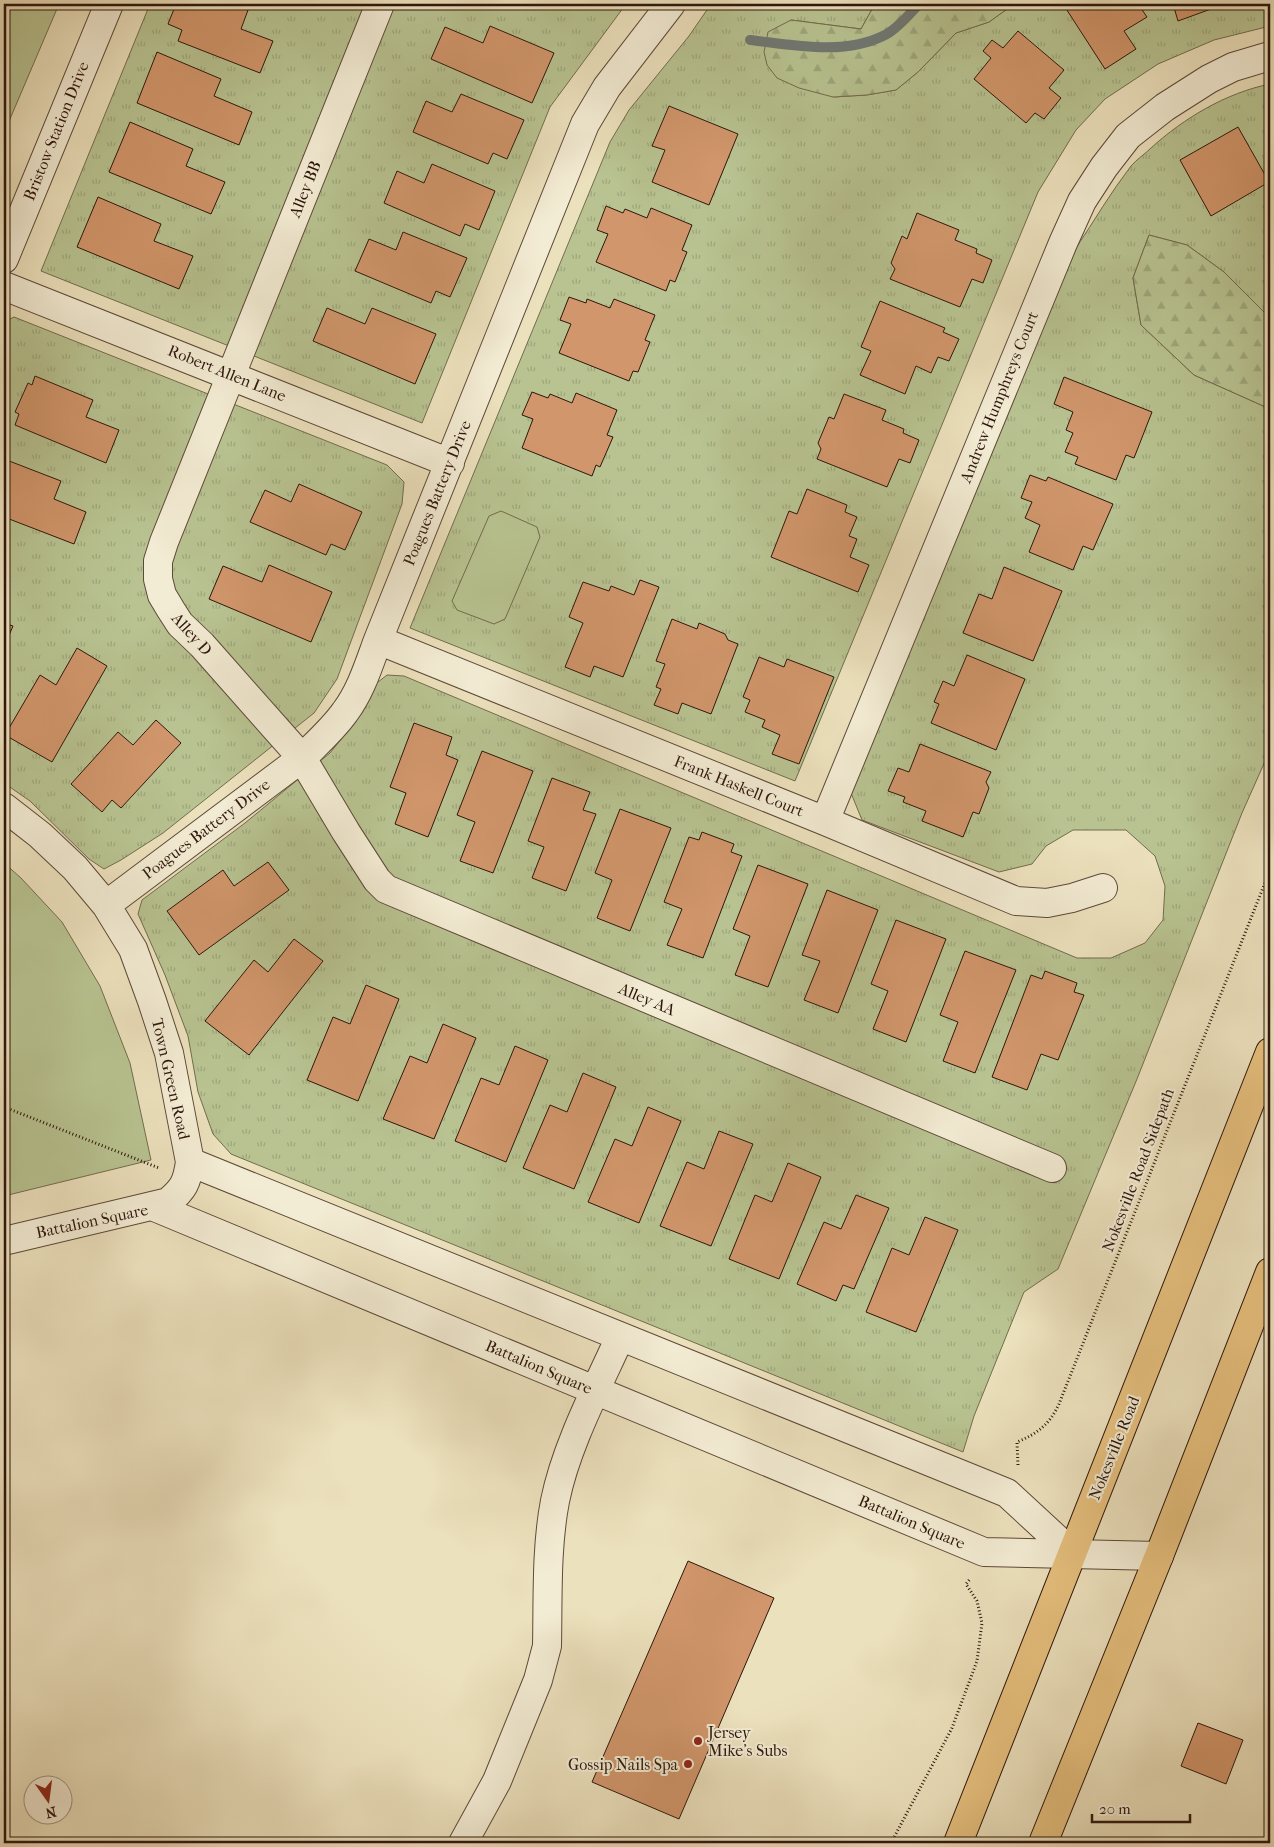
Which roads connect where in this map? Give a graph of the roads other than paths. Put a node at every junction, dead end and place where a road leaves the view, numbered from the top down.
1 (108, 4) edge
2 (380, 4) edge
3 (671, 4) edge
4 (1270, 56) edge
5 (4, 259) edge
6 (4, 286) edge
7 (231, 374) junction
8 (450, 463) junction
9 (378, 640) junction
10 (302, 758) junction
11 (4, 808) edge
12 (825, 821) junction
13 (1103, 888) dead end
14 (106, 905) junction
15 (1270, 1052) edge
16 (1052, 1168) dead end
17 (188, 1171) junction
18 (152, 1206) junction
19 (4, 1241) edge
20 (1270, 1272) edge
21 (620, 1337) junction
22 (596, 1391) junction
23 (1073, 1554) junction
24 (1159, 1556) junction
25 (463, 1843) edge
26 (958, 1843) edge
27 (1043, 1843) edge

1 - 5 street, Bristow Station Drive
2 - 7 street, Alley BB
3 - 8 street, Poagues Battery Drive
4 - 12 street, Andrew Humphreys Court
6 - 7 street, Robert Allen Lane
7 - 8 street, Robert Allen Lane
7 - 10 street, Alley D
8 - 9 street, Poagues Battery Drive
9 - 10 street, Poagues Battery Drive
9 - 12 street, Frank Haskell Court
10 - 14 street, Poagues Battery Drive
10 - 16 street, Alley AA
11 - 14 street, Town Green Road
12 - 13 street, Frank Haskell Court
14 - 17 street, Town Green Road
15 - 23 highway, Nokesville Road
17 - 18 street
17 - 21 street
18 - 19 street, Battalion Square
18 - 22 street, Battalion Square
20 - 24 highway
21 - 22 street
21 - 23 street
22 - 23 street, Battalion Square
22 - 25 street
23 - 24 street, Battalion Square
23 - 26 highway, Nokesville Road
24 - 27 highway

